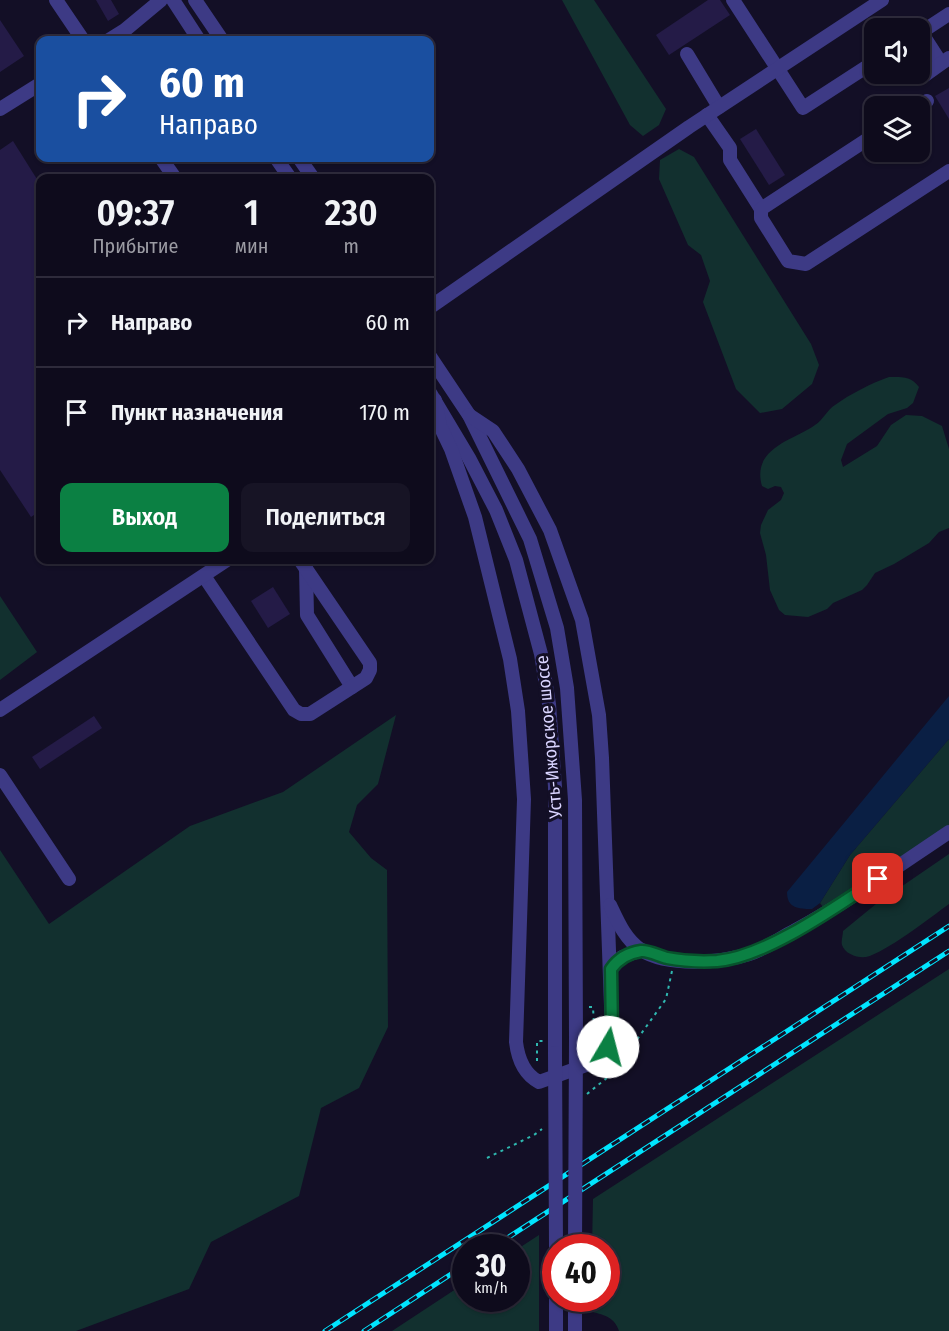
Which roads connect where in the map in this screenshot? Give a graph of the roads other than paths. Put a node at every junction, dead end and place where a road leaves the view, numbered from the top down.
1 (56, 0) edge
2 (161, 0) edge
3 (173, 0) edge
4 (195, 0) edge
5 (733, 0) edge
6 (882, 0) edge
7 (949, 14) edge
8 (930, 26) edge
9 (80, 36) edge
10 (114, 36) edge
11 (197, 36) edge
12 (219, 36) edge
13 (930, 44) edge
14 (687, 54) dead end
15 (945, 61) edge
16 (864, 68) edge
17 (778, 69) junction
18 (930, 72) edge
19 (36, 86) edge
20 (0, 109) edge
21 (713, 111) junction
22 (864, 142) edge
23 (949, 171) edge
24 (761, 209) junction
25 (434, 305) edge
26 (434, 362) edge
27 (434, 398) edge
28 (434, 403) edge
29 (469, 415) junction
30 (221, 564) edge
31 (303, 564) edge
32 (204, 576) junction
33 (352, 687) junction
34 (0, 710) edge
35 (0, 775) edge
36 (949, 832) edge
37 (69, 879) dead end
38 (608, 903) junction
39 (642, 950) junction
40 (611, 969) junction
41 (556, 1234) edge
42 (575, 1234) edge
43 (575, 1312) edge
44 (575, 1331) edge

1 - 9 street
2 - 10 street
3 - 11 street
4 - 12 street
5 - 17 street
6 - 17 street
7 - 8 street
13 - 15 street
14 - 21 street
15 - 18 street
16 - 17 street
17 - 21 street
19 - 20 street
21 - 24 street
21 - 25 street
22 - 24 street
23 - 24 street
26 - 29 street, Усть-Ижорское шоссе
27 - 41 street, Усть-Ижорское шоссе, bridge
28 - 40 street
29 - 38 street
29 - 42 street, Усть-Ижорское шоссе, bridge
30 - 32 street
31 - 33 street
31 - 33 street
32 - 33 street
32 - 34 street
35 - 37 street
36 - 39 street
38 - 39 street
38 - 40 street
39 - 40 street
43 - 44 street

